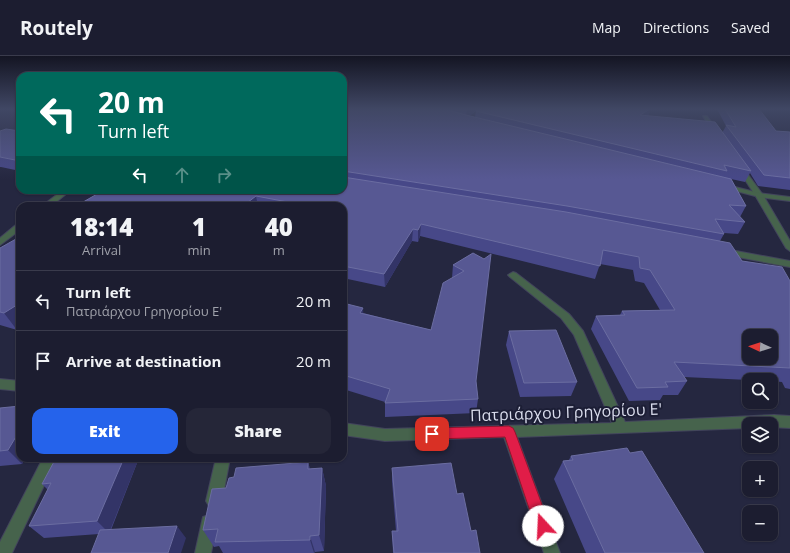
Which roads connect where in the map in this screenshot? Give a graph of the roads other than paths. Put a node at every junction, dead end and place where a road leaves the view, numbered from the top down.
1 (715, 132) edge
2 (718, 136) edge
3 (736, 162) edge
4 (713, 183) edge
5 (61, 194) edge
6 (759, 195) junction
7 (790, 199) edge
8 (51, 202) edge
9 (16, 229) edge
10 (0, 242) edge
11 (790, 248) edge
12 (719, 250) edge
13 (790, 264) edge
14 (513, 275) dead end
15 (0, 384) edge
16 (16, 386) edge
17 (790, 422) edge
18 (622, 428) junction
19 (347, 430) edge
20 (509, 432) junction
21 (48, 462) edge
22 (222, 462) edge
23 (3, 553) edge
24 (203, 553) edge
25 (552, 553) edge

1 - 2 street
3 - 6 street
4 - 6 street
5 - 8 street
6 - 7 street
6 - 11 street
9 - 10 street
12 - 13 street
14 - 18 street
15 - 16 street
17 - 18 street, Πατριάρχου Γρηγορίου Ε'
18 - 20 street, Πατριάρχου Γρηγορίου Ε'
19 - 20 street, Πατριάρχου Γρηγορίου Ε'
20 - 25 street
21 - 23 street
22 - 24 street

